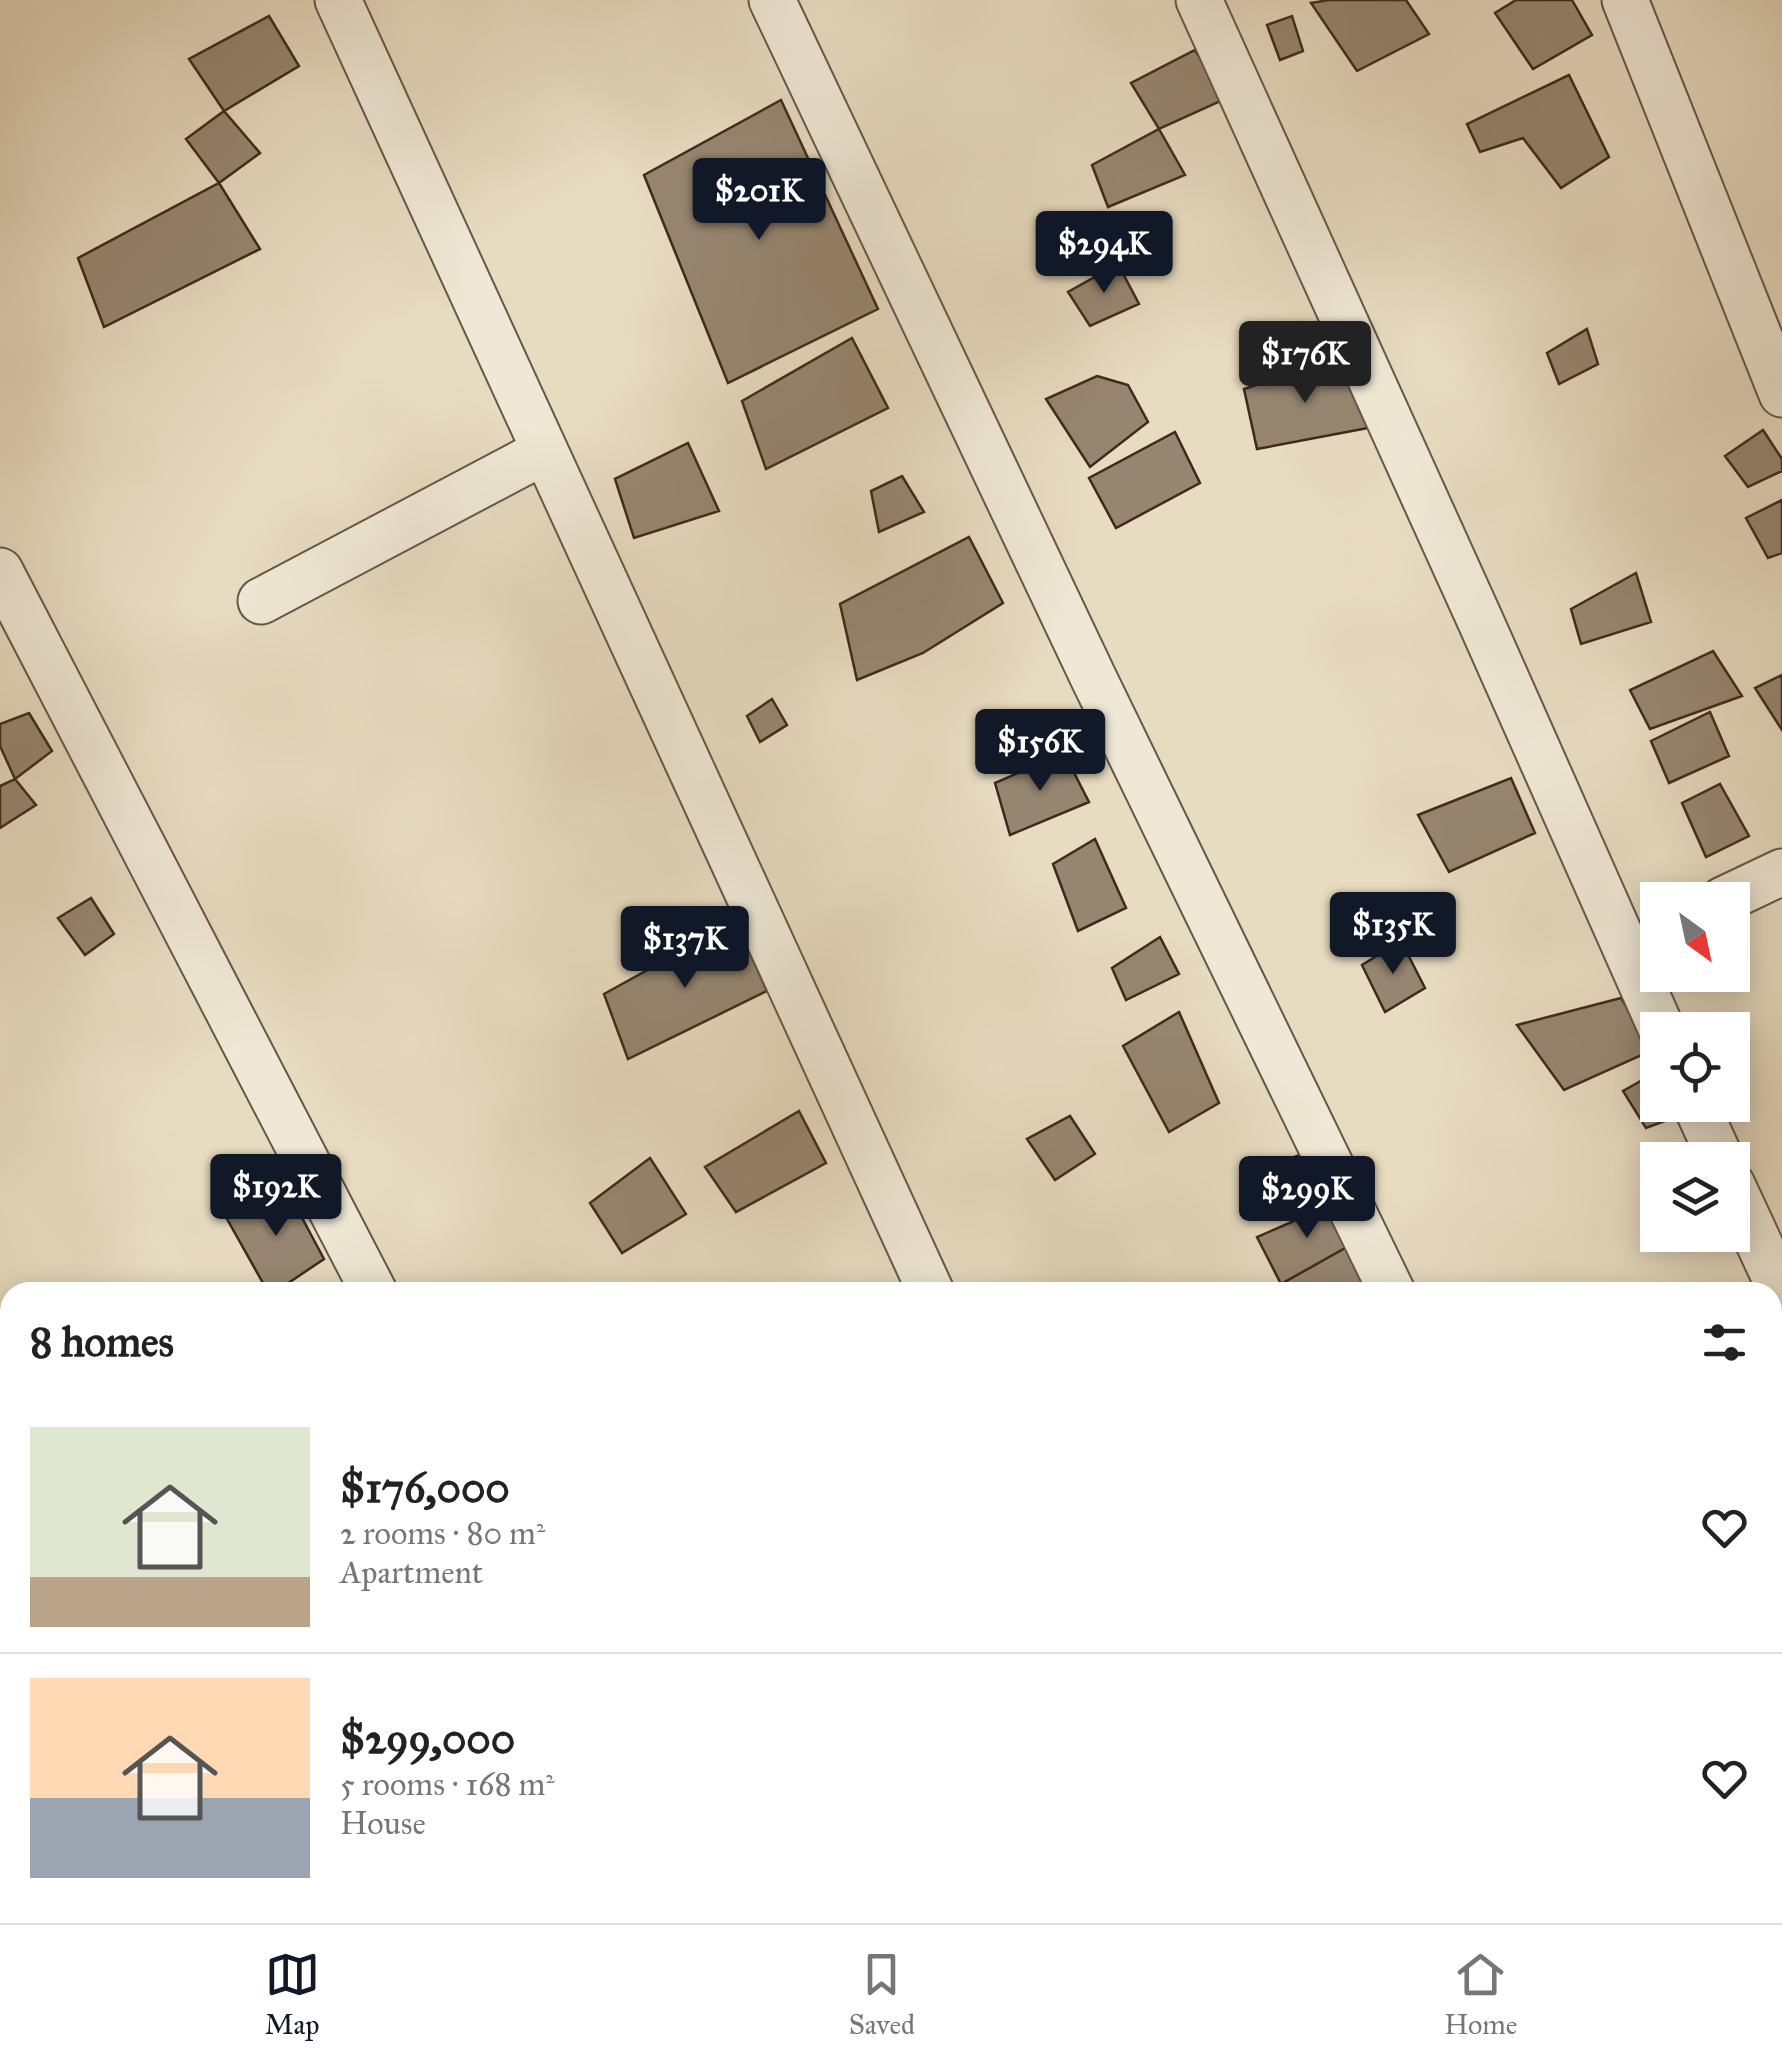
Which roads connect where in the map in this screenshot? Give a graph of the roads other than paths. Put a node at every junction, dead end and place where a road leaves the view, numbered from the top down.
1 (338, 0) edge
2 (772, 0) edge
3 (1199, 0) edge
4 (1626, 0) edge
5 (1782, 394) edge
6 (544, 452) junction
7 (0, 571) edge
8 (261, 601) dead end
9 (1782, 872) edge
10 (1750, 887) edge
11 (1640, 934) edge
12 (1750, 1224) edge
13 (359, 1282) edge
14 (926, 1282) edge
15 (1387, 1282) edge
16 (1777, 1282) edge

1 - 6 street
2 - 15 street
3 - 11 street
4 - 5 street
6 - 8 street
6 - 14 street
7 - 13 street
9 - 10 street
12 - 16 street

